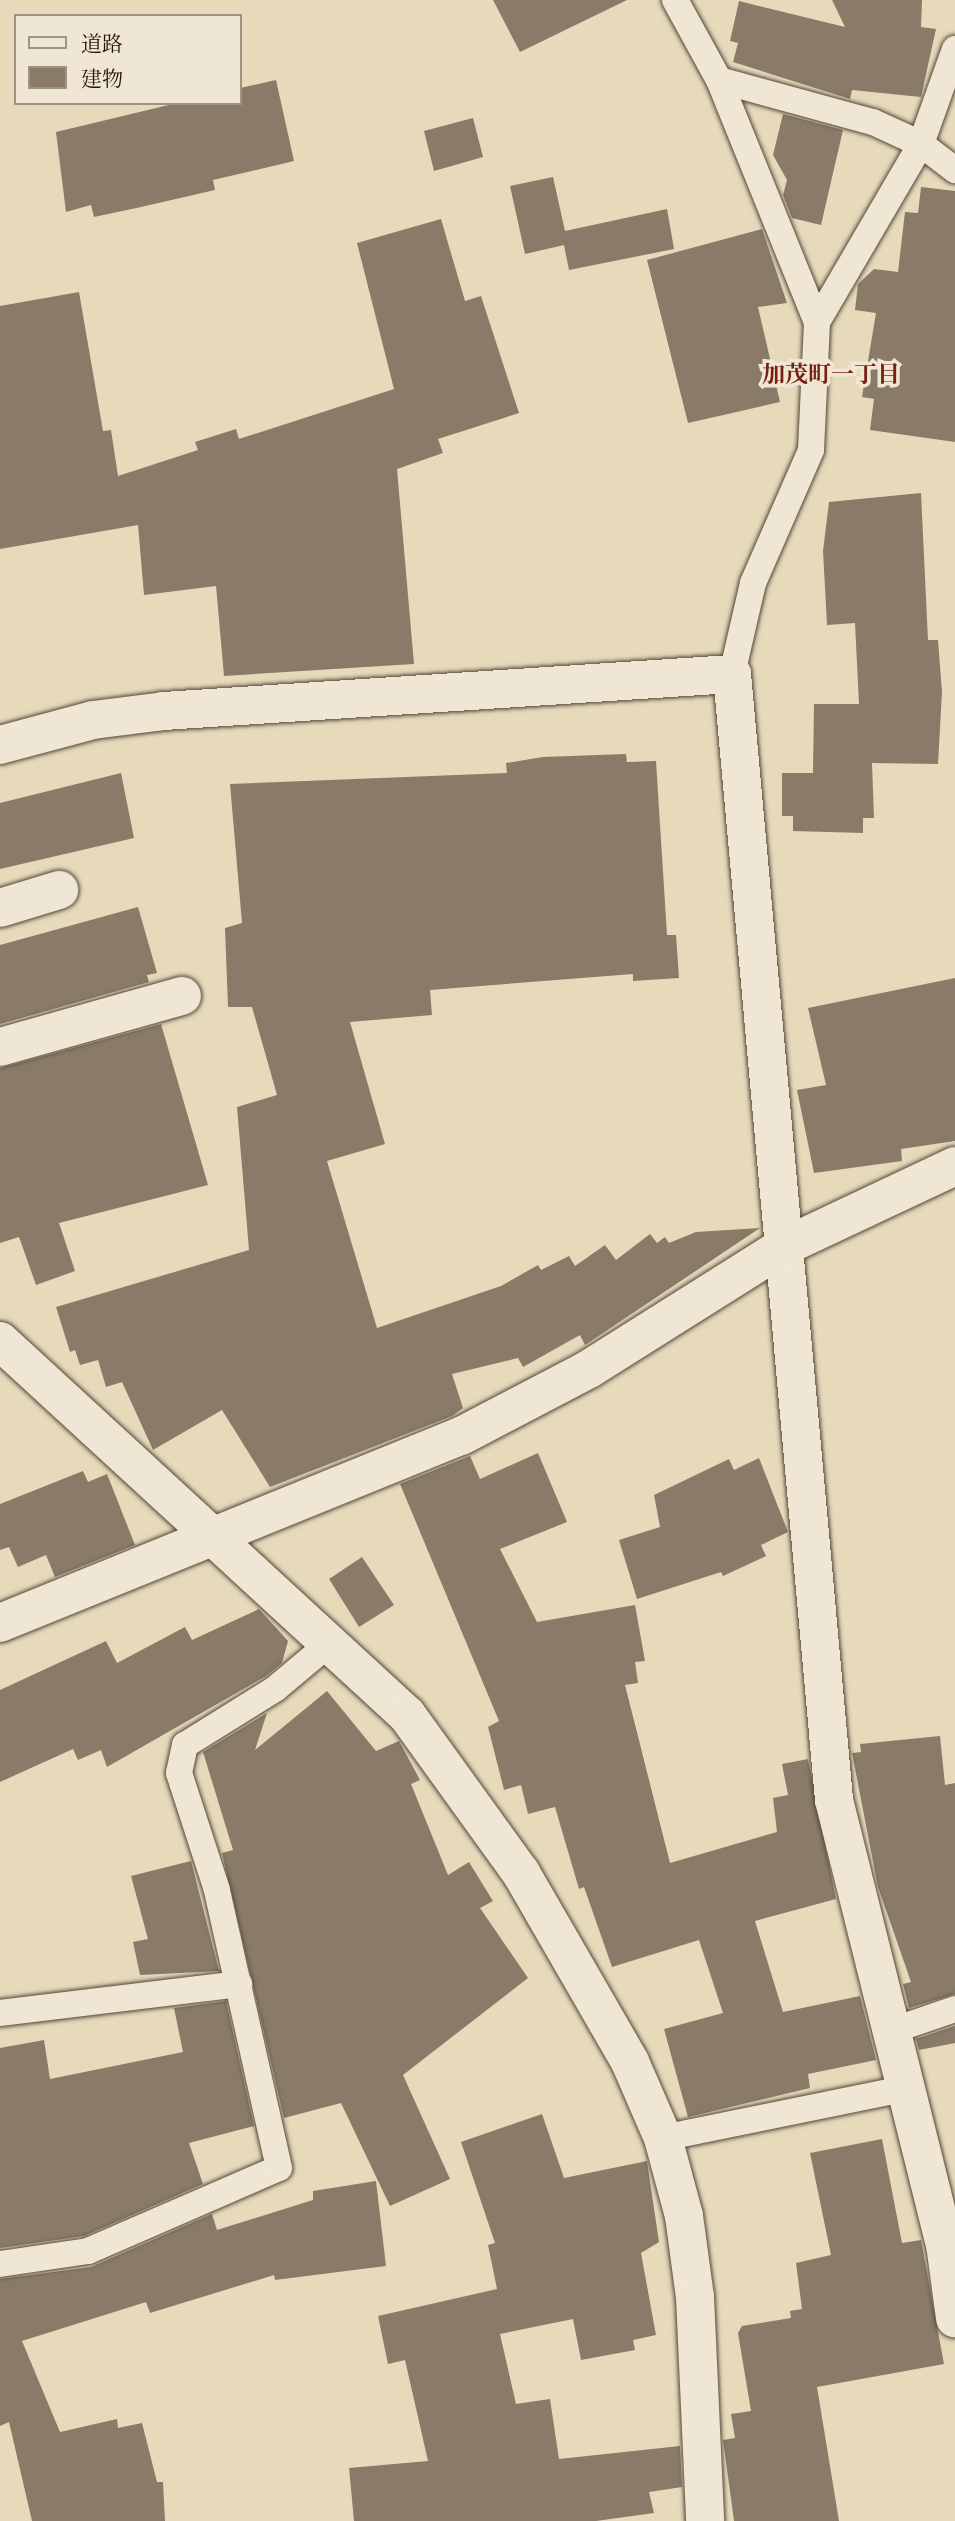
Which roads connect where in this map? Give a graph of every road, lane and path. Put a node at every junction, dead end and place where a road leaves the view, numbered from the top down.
1 (675, 0) edge
2 (955, 49) edge
3 (719, 80) junction
4 (921, 144) junction
5 (955, 170) edge
6 (817, 322) junction
7 (732, 674) junction
8 (0, 745) edge
9 (59, 890) dead end
10 (0, 908) edge
11 (182, 996) dead end
12 (0, 1047) edge
13 (955, 1166) edge
14 (783, 1247) junction
15 (0, 1341) edge
16 (214, 1538) junction
17 (0, 1623) edge
18 (331, 1642) junction
19 (239, 1984) junction
20 (955, 2008) edge
21 (0, 2013) edge
22 (888, 2032) junction
23 (904, 2089) junction
24 (663, 2138) junction
25 (0, 2264) edge
26 (955, 2318) edge
27 (705, 2521) edge

1 - 3 lane
2 - 4 lane
3 - 4 lane
3 - 6 lane
4 - 5 lane
4 - 6 lane
6 - 7 lane
7 - 8 street
7 - 14 street
9 - 10 street
11 - 12 street
13 - 14 street
14 - 16 street
14 - 22 street
15 - 16 street
16 - 17 street
16 - 18 street
18 - 19 lane
18 - 24 street
19 - 21 lane
19 - 25 lane
20 - 22 lane
22 - 23 street
23 - 24 lane
23 - 26 street
24 - 27 street

